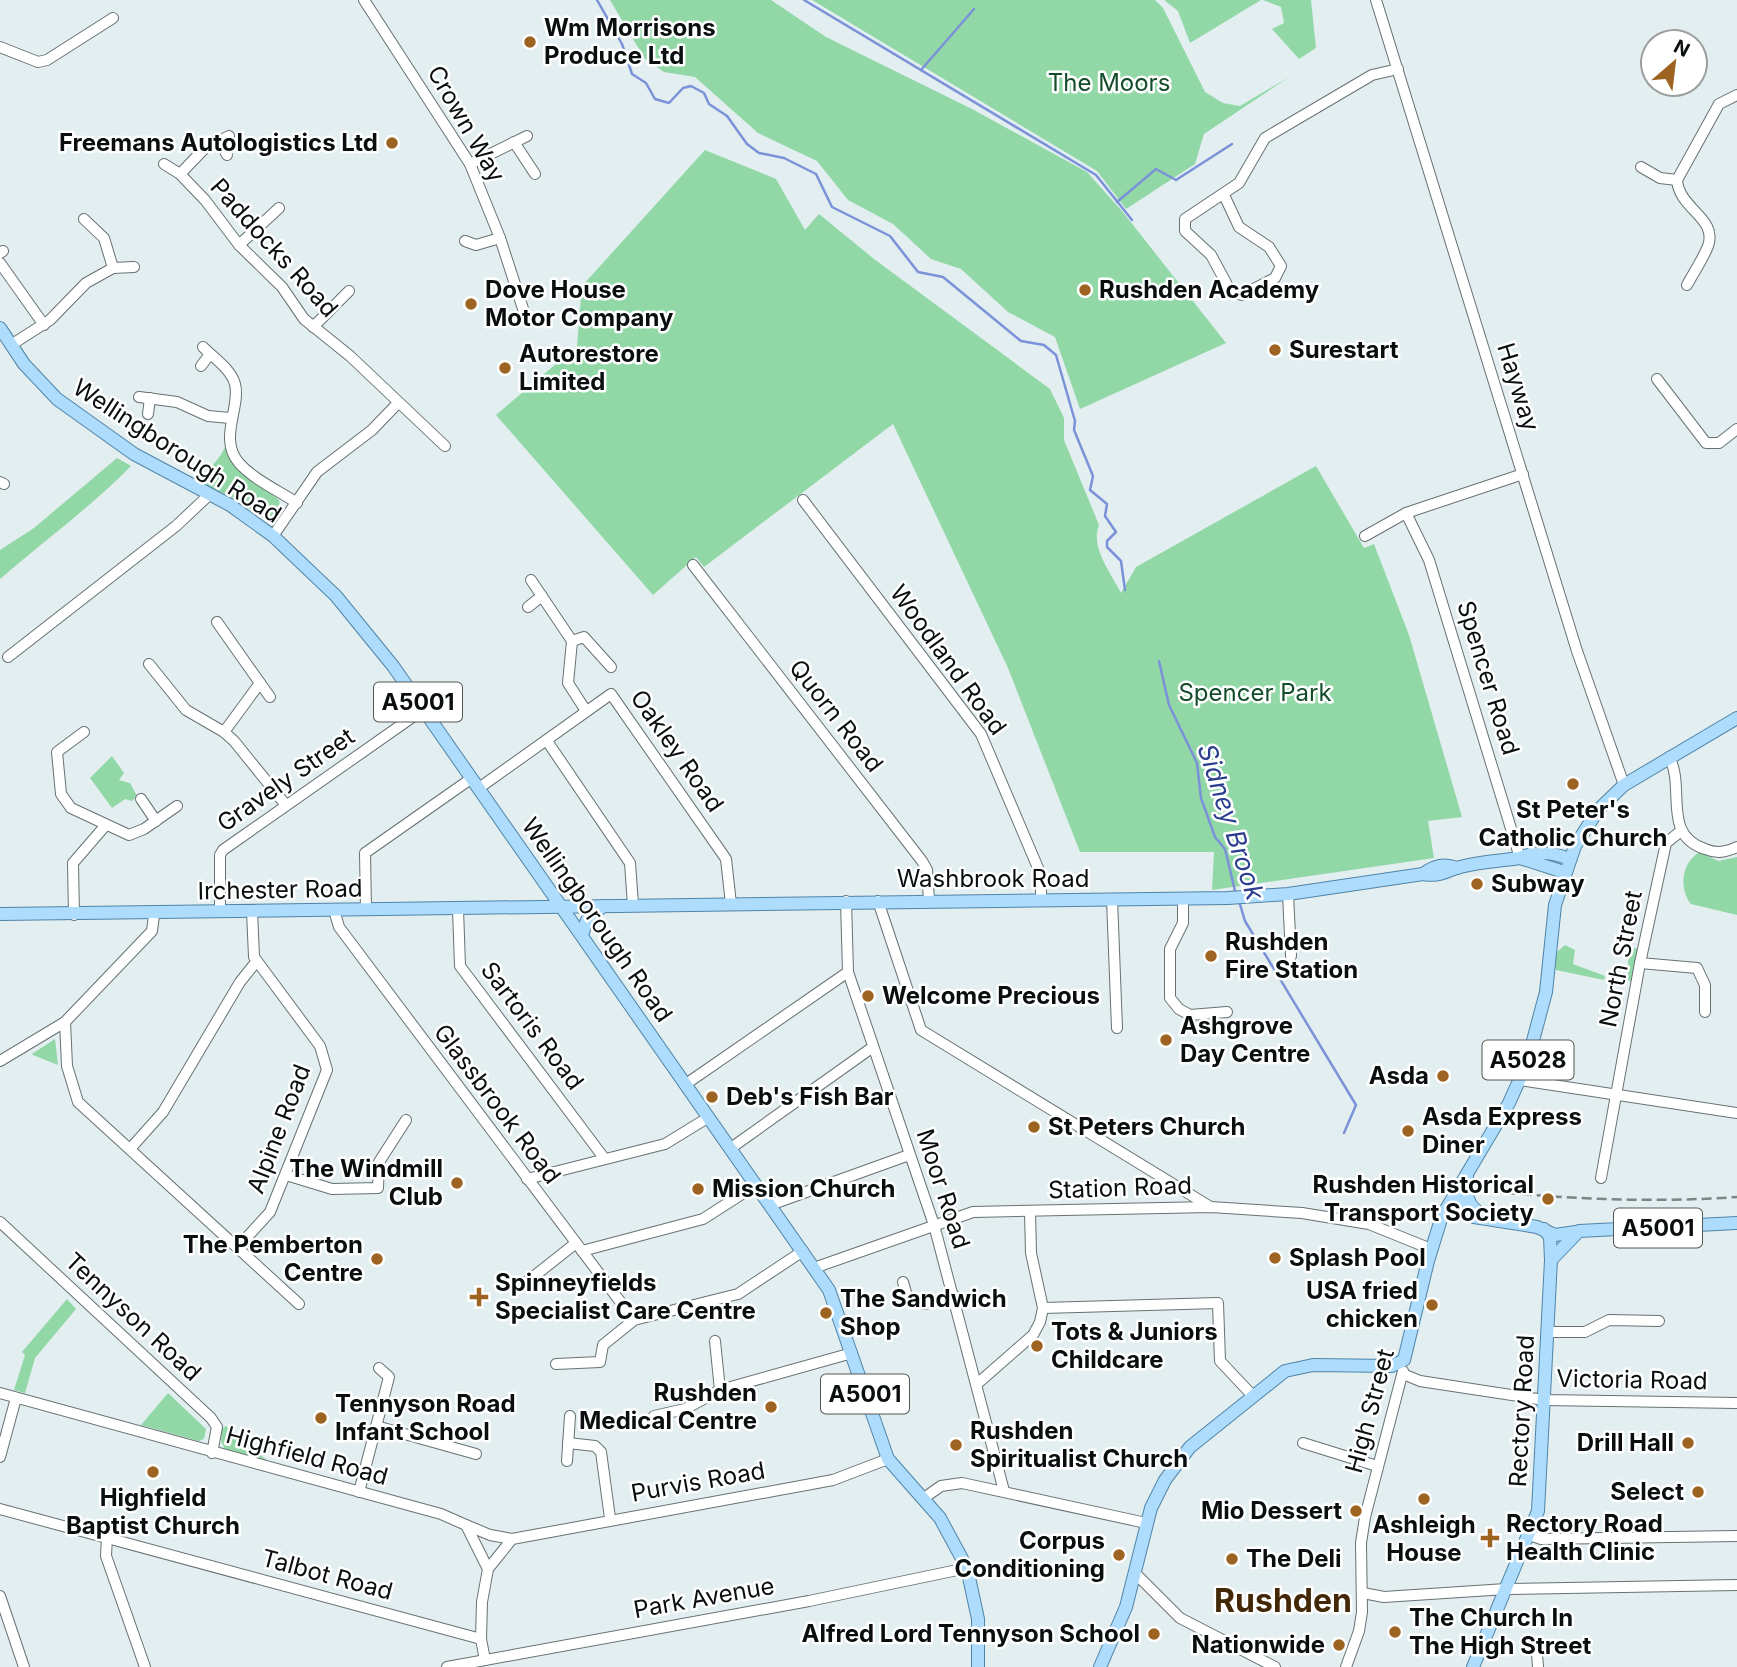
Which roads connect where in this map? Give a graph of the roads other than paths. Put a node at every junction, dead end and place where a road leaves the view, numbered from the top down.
1 (364, 0) edge
2 (1376, 0) edge
3 (113, 18) dead end
4 (0, 47) edge
5 (1398, 69) junction
6 (1737, 95) edge
7 (527, 136) dead end
8 (514, 142) junction
9 (227, 155) dead end
10 (164, 164) dead end
11 (470, 164) junction
12 (1641, 167) dead end
13 (180, 174) junction
14 (535, 174) dead end
15 (1677, 180) junction
16 (1224, 195) junction
17 (279, 208) dead end
18 (83, 217) dead end
19 (500, 239) junction
20 (465, 241) dead end
21 (239, 245) junction
22 (0, 263) edge
23 (134, 267) dead end
24 (113, 268) junction
25 (1687, 285) dead end
26 (349, 291) dead end
27 (526, 318) dead end
28 (44, 325) junction
29 (313, 327) junction
30 (0, 328) edge
31 (11, 345) junction
32 (201, 366) dead end
33 (1657, 379) dead end
34 (398, 403) junction
35 (148, 414) dead end
36 (230, 418) junction
37 (1737, 429) edge
38 (445, 446) dead end
39 (1523, 474) junction
40 (209, 495) junction
41 (803, 500) dead end
42 (297, 503) junction
43 (1406, 513) junction
44 (273, 536) junction
45 (1365, 536) dead end
46 (693, 565) dead end
47 (531, 580) dead end
48 (542, 596) junction
49 (528, 607) dead end
50 (217, 622) dead end
51 (572, 641) junction
52 (8, 657) dead end
53 (149, 664) dead end
54 (611, 667) dead end
55 (158, 675) junction
56 (148, 683) dead end
57 (260, 683) junction
58 (270, 697) dead end
59 (424, 709) junction
60 (586, 711) junction
61 (1737, 718) edge
62 (85, 732) dead end
63 (224, 732) junction
64 (547, 741) junction
65 (1669, 757) junction
66 (476, 783) junction
67 (1624, 785) junction
68 (141, 799) dead end
69 (285, 804) junction
70 (177, 806) dead end
71 (156, 821) junction
72 (105, 826) junction
73 (1681, 831) junction
74 (1737, 847) edge
75 (1520, 858) junction
76 (1569, 859) junction
77 (1564, 872) junction
78 (545, 883) junction
79 (1288, 894) junction
80 (1112, 899) junction
81 (1183, 899) junction
82 (929, 900) junction
83 (1041, 900) junction
84 (846, 901) junction
85 (878, 901) junction
86 (732, 904) junction
87 (633, 905) junction
88 (533, 906) junction
89 (561, 906) junction
90 (603, 906) junction
91 (366, 909) junction
92 (458, 909) junction
93 (334, 910) junction
94 (220, 911) junction
95 (252, 911) junction
96 (0, 914) edge
97 (74, 915) junction
98 (155, 915) junction
99 (582, 935) junction
100 (1292, 956) dead end
101 (256, 962) junction
102 (1640, 963) junction
103 (848, 972) junction
104 (1227, 1012) dead end
105 (1705, 1012) dead end
106 (65, 1022) junction
107 (1117, 1028) dead end
108 (873, 1047) junction
109 (0, 1061) edge
110 (1520, 1080) junction
111 (686, 1084) junction
112 (1616, 1095) junction
113 (1737, 1113) edge
114 (709, 1117) junction
115 (406, 1120) dead end
116 (731, 1148) junction
117 (130, 1149) junction
118 (909, 1155) junction
119 (604, 1158) junction
120 (1467, 1174) junction
121 (286, 1175) junction
122 (1601, 1178) dead end
123 (527, 1179) junction
124 (756, 1185) junction
125 (1454, 1194) junction
126 (770, 1205) junction
127 (1210, 1207) junction
128 (1468, 1211) junction
129 (1030, 1212) junction
130 (0, 1222) edge
131 (1737, 1223) edge
132 (934, 1225) junction
133 (1440, 1227) junction
134 (1544, 1229) junction
135 (1579, 1231) junction
136 (238, 1247) junction
137 (579, 1247) junction
138 (1431, 1250) junction
139 (803, 1251) junction
140 (1551, 1260) junction
141 (814, 1268) junction
142 (528, 1281) dead end
143 (903, 1282) dead end
144 (955, 1296) junction
145 (299, 1304) dead end
146 (1043, 1308) junction
147 (634, 1320) junction
148 (1659, 1321) dead end
149 (1547, 1332) junction
150 (715, 1341) dead end
151 (852, 1353) junction
152 (556, 1364) dead end
153 (379, 1368) dead end
154 (1402, 1369) junction
155 (402, 1374) dead end
156 (389, 1377) junction
157 (978, 1384) junction
158 (720, 1390) junction
159 (0, 1393) edge
160 (1252, 1395) junction
161 (16, 1398) junction
162 (1544, 1400) junction
163 (1737, 1404) edge
164 (570, 1416) dead end
165 (654, 1416) dead end
166 (376, 1426) junction
167 (568, 1443) junction
168 (1303, 1443) dead end
169 (212, 1452) junction
170 (476, 1454) dead end
171 (0, 1457) edge
172 (888, 1459) junction
173 (567, 1461) dead end
174 (1377, 1466) junction
175 (1004, 1491) junction
176 (359, 1492) junction
177 (924, 1498) junction
178 (0, 1510) edge
179 (610, 1518) junction
180 (1146, 1522) junction
181 (466, 1525) junction
182 (1530, 1535) junction
183 (1737, 1536) edge
184 (107, 1537) junction
185 (512, 1539) junction
186 (967, 1568) junction
187 (488, 1569) junction
188 (1135, 1573) junction
189 (1737, 1585) edge
190 (1506, 1590) junction
191 (1363, 1593) junction
192 (0, 1596) edge
193 (12, 1634) junction
194 (0, 1639) edge
195 (481, 1639) junction
196 (1537, 1654) dead end
197 (485, 1660) junction
198 (1260, 1664) edge
199 (24, 1667) edge
200 (145, 1667) edge
201 (447, 1667) edge
202 (978, 1667) edge
203 (1100, 1667) edge
204 (1275, 1667) edge
205 (1346, 1667) edge
206 (1473, 1667) edge
207 (1538, 1667) edge

1 - 11 street, Crown Way
2 - 5 street, Hayway
3 - 4 street
5 - 16 street
5 - 39 street, Hayway
6 - 15 street
7 - 8 street
8 - 11 street
8 - 14 street
9 - 13 street
10 - 13 street, Paddocks Road
11 - 19 street, Crown Way
12 - 15 street
13 - 21 street, Paddocks Road
15 - 25 street
16 - 16 street
17 - 21 street
18 - 24 street
19 - 20 street
19 - 27 street, Crown Way
21 - 29 street, Paddocks Road
22 - 28 street
23 - 24 street
24 - 28 street
26 - 29 street
28 - 31 street
29 - 34 street, Paddocks Road
30 - 31 main road, Wellingborough Road / A5001
31 - 40 main road, Wellingborough Road / A5001
32 - 36 street
33 - 37 street
34 - 38 street, Paddocks Road
34 - 42 street
35 - 36 street
36 - 42 street
39 - 43 street
39 - 67 street, Hayway
40 - 44 main road, Wellingborough Road / A5001
40 - 52 street
41 - 83 street, Woodland Road
42 - 44 street
43 - 45 street
43 - 75 street, Spencer Road
44 - 59 main road, Wellingborough Road / A5001
46 - 82 street, Quorn Road
47 - 48 street
48 - 49 street
48 - 51 street
50 - 57 street
51 - 54 street
51 - 60 street
53 - 55 street
55 - 56 street
55 - 63 street
57 - 58 street
57 - 63 street
59 - 66 main road, Wellingborough Road / A5001
59 - 69 street, Gravely Street
60 - 64 street, Oakley Road
60 - 86 street, Oakley Road
61 - 65 main road, A5028
62 - 72 street
63 - 69 street
64 - 66 street, Oakley Road
64 - 87 street
65 - 67 main road, A5028
65 - 73 street
66 - 78 main road, Wellingborough Road / A5001
66 - 91 street, Oakley Road
67 - 76 main road, A5028
68 - 71 street
69 - 94 street, Gravely Street
70 - 71 street
71 - 72 street
72 - 97 street
73 - 74 street
73 - 102 street, North Street
75 - 76 main road, Washbrook Road
75 - 77 main road, Washbrook Road
75 - 79 main road, Washbrook Road
76 - 77 main road, A5028
77 - 110 main road, A5028
78 - 88 main road
78 - 89 main road, Wellingborough Road / A5001
79 - 81 main road, Washbrook Road
79 - 100 street
80 - 81 main road, Washbrook Road
80 - 83 main road, Washbrook Road
80 - 107 street
81 - 104 street
82 - 83 main road, Washbrook Road
82 - 85 main road, Washbrook Road
84 - 85 main road, Washbrook Road
84 - 86 main road, Washbrook Road
84 - 103 street, Moor Road
85 - 127 street
86 - 87 main road, Washbrook Road
87 - 90 main road, Washbrook Road
88 - 89 main road, Irchester Road
88 - 92 main road, Irchester Road
89 - 90 main road, Washbrook Road
89 - 99 main road, Wellingborough Road / A5001
90 - 99 main road
91 - 92 main road, Irchester Road
91 - 93 main road, Irchester Road
92 - 119 street, Sartoris Road
93 - 95 main road, Irchester Road
93 - 123 street, Glassbrook Road
94 - 95 main road, Irchester Road
94 - 98 main road, Irchester Road
95 - 101 street
96 - 97 main road, Irchester Road
97 - 98 main road, Irchester Road
98 - 106 street
99 - 111 main road, Wellingborough Road / A5001
101 - 117 street
101 - 121 street, Alpine Road
102 - 105 street
102 - 112 street, North Street
103 - 108 street, Moor Road
103 - 111 street
106 - 109 street
106 - 117 street
108 - 116 street
108 - 118 street, Moor Road
110 - 112 street
110 - 120 main road, A5028
111 - 114 main road, Wellingborough Road / A5001
112 - 113 street
112 - 122 street, North Street
114 - 116 main road, Wellingborough Road / A5001
114 - 119 street
115 - 121 street
116 - 124 main road, Wellingborough Road / A5001
117 - 136 street
118 - 126 street
118 - 132 street, Moor Road
119 - 123 street
120 - 125 main road, High Street / A5028
120 - 128 main road
121 - 136 street, Alpine Road
123 - 137 street, Glassbrook Road
124 - 126 main road, Wellingborough Road / A5001
124 - 137 street
125 - 128 main road
125 - 133 main road, High Street / A5028
126 - 139 main road, Wellingborough Road / A5001
127 - 129 street, Station Road
127 - 138 street, Station Road
128 - 133 main road
128 - 134 main road
129 - 132 street, Station Road
129 - 146 street
130 - 169 street, Tennyson Road
131 - 135 main road, A5001
132 - 141 street, Station Road
132 - 144 street, Moor Road
133 - 138 main road, High Street / A5028
134 - 135 main road, A5001
134 - 140 main road, Rectory Road
135 - 140 main road, A5001
136 - 145 street
137 - 142 street
137 - 147 street, Glassbrook Road
138 - 154 main road, High Street / A5028
139 - 141 main road, Wellingborough Road / A5001
139 - 147 street
140 - 149 main road, Rectory Road
141 - 151 main road, Wellingborough Road / A5001
143 - 144 street
144 - 157 street, Moor Road
146 - 157 street
146 - 160 street
147 - 152 street
148 - 149 street
149 - 162 main road, Rectory Road
150 - 158 street
151 - 158 street
151 - 172 main road, Wellingborough Road / A5001
153 - 156 street
154 - 160 main road
154 - 162 street, Victoria Road
154 - 174 street, High Street
155 - 156 street
156 - 166 street
157 - 175 street, Moor Road
158 - 165 street
159 - 161 street, Highfield Road
160 - 180 main road
161 - 169 street, Highfield Road
161 - 171 street
162 - 163 street, Victoria Road
162 - 182 main road, Rectory Road
164 - 167 street
166 - 170 street
166 - 176 street
167 - 173 street
167 - 179 street
168 - 174 street
169 - 176 street, Highfield Road
172 - 177 main road, Wellingborough Road / A5001
172 - 179 street, Purvis Road
174 - 191 street, High Street
175 - 177 street
175 - 180 street
176 - 181 street, Highfield Road
177 - 186 main road, Wellingborough Road / A5001
178 - 184 street, Talbot Road
179 - 185 street, Purvis Road
180 - 188 main road
181 - 185 street, Purvis Road
181 - 187 street
182 - 183 street
182 - 190 main road, Rectory Road
184 - 195 street, Talbot Road
184 - 200 street
185 - 187 street
186 - 197 street, Park Avenue
186 - 202 main road, Wellingborough Road / A5001
187 - 195 street
188 - 198 street
188 - 203 main road
189 - 190 street
190 - 191 street
190 - 206 main road, Rectory Road
191 - 205 street, High Street
192 - 193 street
193 - 194 street
193 - 199 street
195 - 197 street
196 - 207 street
197 - 201 street, Park Avenue
198 - 204 street

